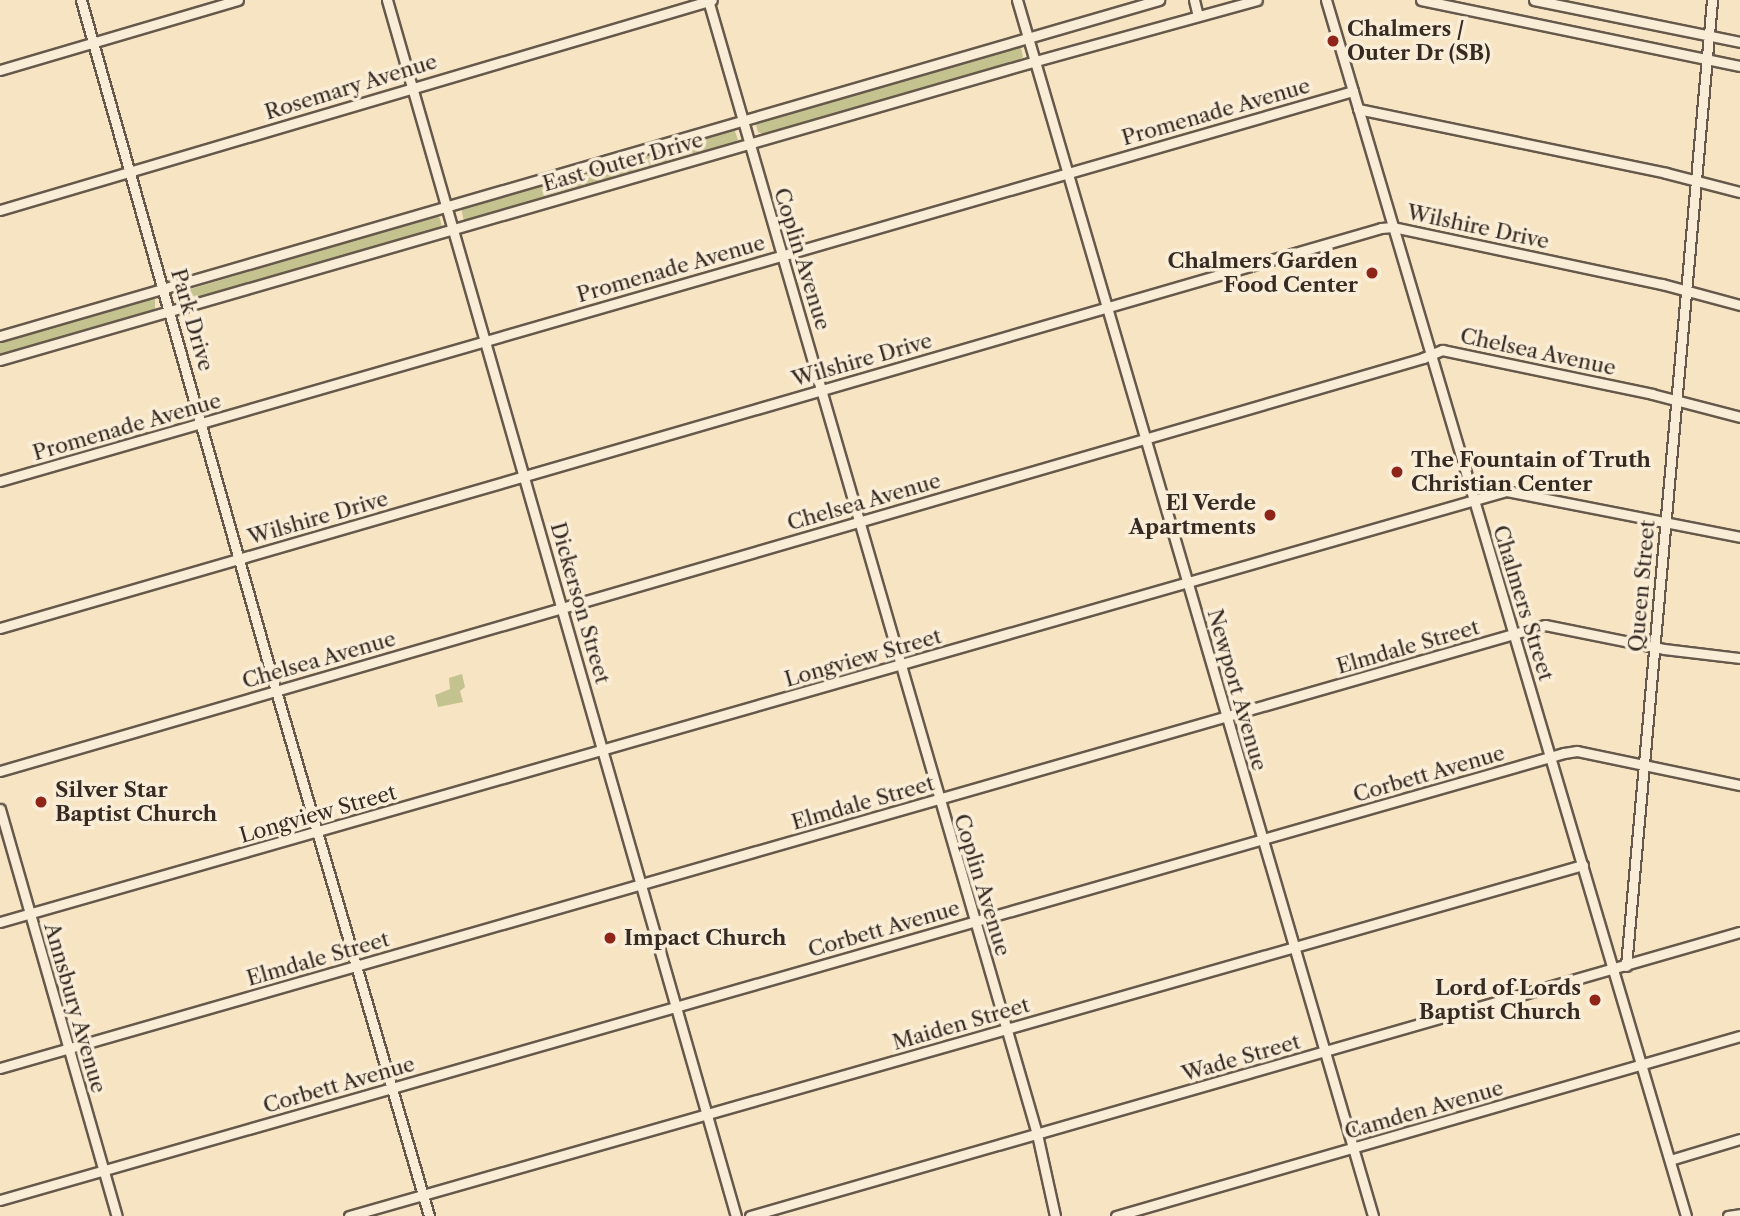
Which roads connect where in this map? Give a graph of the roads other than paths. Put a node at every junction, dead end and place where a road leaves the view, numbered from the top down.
1 (81, 0) edge
2 (238, 0) edge
3 (387, 0) edge
4 (709, 0) edge
5 (1017, 0) edge
6 (1159, 0) edge
7 (1194, 0) edge
8 (1257, 0) edge
9 (1326, 0) edge
10 (1421, 0) edge
11 (1534, 0) edge
12 (1712, 0) edge
13 (1435, 1) edge
14 (1198, 16) junction
15 (1709, 36) junction
16 (1029, 38) junction
17 (1740, 42) edge
18 (93, 43) junction
19 (1707, 60) junction
20 (1036, 61) junction
21 (1740, 66) edge
22 (0, 70) edge
23 (413, 86) junction
24 (1353, 91) junction
25 (1358, 109) junction
26 (743, 121) junction
27 (750, 144) junction
28 (131, 172) junction
29 (1070, 172) junction
30 (1696, 180) junction
31 (1740, 192) edge
32 (445, 206) junction
33 (0, 210) edge
34 (1393, 227) junction
35 (453, 230) junction
36 (783, 255) junction
37 (165, 288) junction
38 (1686, 290) junction
39 (1740, 305) edge
40 (1108, 307) junction
41 (171, 311) junction
42 (0, 336) edge
43 (486, 341) junction
44 (1431, 353) junction
45 (0, 360) edge
46 (822, 389) junction
47 (1676, 400) junction
48 (1740, 417) edge
49 (202, 423) junction
50 (1146, 438) junction
51 (525, 476) junction
52 (0, 481) edge
53 (1475, 501) junction
54 (859, 522) junction
55 (1665, 523) junction
56 (1740, 537) edge
57 (240, 558) junction
58 (1188, 583) junction
59 (563, 608) junction
60 (0, 628) edge
61 (1516, 634) junction
62 (1654, 647) junction
63 (1740, 658) edge
64 (900, 665) junction
65 (276, 691) junction
66 (1228, 717) junction
67 (604, 750) junction
68 (1551, 758) junction
69 (1644, 765) junction
70 (0, 771) edge
71 (1740, 785) edge
72 (939, 800) junction
73 (0, 809) edge
74 (317, 832) junction
75 (1263, 840) junction
76 (1583, 865) junction
77 (643, 884) junction
78 (30, 914) junction
79 (0, 922) edge
80 (975, 922) junction
81 (1740, 932) edge
82 (1294, 947) junction
83 (1626, 965) junction
84 (356, 966) junction
85 (1615, 969) junction
86 (678, 1006) junction
87 (1006, 1029) junction
88 (1740, 1036) edge
89 (69, 1049) junction
90 (1325, 1052) junction
91 (1642, 1066) junction
92 (0, 1068) edge
93 (392, 1088) junction
94 (709, 1114) junction
95 (1037, 1134) junction
96 (1740, 1139) edge
97 (1353, 1149) junction
98 (1670, 1160) junction
99 (104, 1170) junction
100 (423, 1195) junction
101 (0, 1200) edge
102 (1740, 1214) edge
103 (117, 1216) edge
104 (349, 1216) edge
105 (429, 1216) edge
106 (736, 1216) edge
107 (750, 1216) edge
108 (1055, 1216) edge
109 (1116, 1216) edge
110 (1373, 1216) edge
111 (1686, 1216) edge
112 (1728, 1216) edge

1 - 18 street, Park Drive
2 - 18 street
3 - 23 street, Dickerson Street
4 - 23 street, Rosemary Avenue
4 - 26 street, Coplin Avenue
5 - 16 street
6 - 16 street, East Outer Drive
7 - 14 street
8 - 14 street, East Outer Drive
9 - 24 street, Chalmers Street
10 - 13 street
11 - 15 street
12 - 15 street, Queen Street
13 - 19 street
14 - 20 street, East Outer Drive
15 - 17 street
15 - 19 street, Queen Street
16 - 20 street, Newport Avenue
16 - 26 street, East Outer Drive
18 - 22 street
18 - 28 street, Park Drive
19 - 21 street
19 - 30 street, Queen Street
20 - 27 street, East Outer Drive
20 - 29 street, Newport Avenue
23 - 28 street, Rosemary Avenue
23 - 32 street, Dickerson Street
24 - 25 street, Chalmers Street
24 - 29 street, Promenade Avenue
25 - 30 street
25 - 34 street, Chalmers Street
26 - 27 street, Coplin Avenue
26 - 32 street, East Outer Drive
27 - 35 street, East Outer Drive
27 - 36 street, Coplin Avenue
28 - 33 street, Rosemary Avenue
28 - 37 street, Park Drive
29 - 36 street, Promenade Avenue
29 - 40 street, Newport Avenue
30 - 31 street
30 - 38 street, Queen Street
32 - 35 street, Dickerson Street
32 - 37 street, East Outer Drive
34 - 38 street, Wilshire Drive
34 - 40 street, Wilshire Drive
34 - 44 street, Chalmers Street
35 - 41 street, East Outer Drive
35 - 43 street, Dickerson Street
36 - 43 street, Promenade Avenue
36 - 46 street, Coplin Avenue
37 - 41 street, Park Drive
37 - 42 street, East Outer Drive
38 - 39 street, Wilshire Drive
38 - 47 street, Queen Street
40 - 46 street, Wilshire Drive
40 - 50 street, Newport Avenue
41 - 45 street, East Outer Drive
41 - 49 street, Park Drive
43 - 49 street, Promenade Avenue
43 - 51 street, Dickerson Street
44 - 47 street, Chelsea Avenue
44 - 50 street, Chelsea Avenue
44 - 53 street, Chalmers Street
46 - 51 street, Wilshire Drive
46 - 54 street, Coplin Avenue
47 - 48 street, Chelsea Avenue
47 - 55 street, Queen Street
49 - 52 street, Promenade Avenue
49 - 57 street, Park Drive
50 - 54 street, Chelsea Avenue
50 - 58 street, Newport Avenue
51 - 57 street, Wilshire Drive
51 - 59 street, Dickerson Street
53 - 55 street, Longview Street
53 - 58 street, Longview Street
53 - 61 street, Chalmers Street
54 - 59 street, Chelsea Avenue
54 - 64 street, Coplin Avenue
55 - 56 street, Longview Street
55 - 62 street, Queen Street
57 - 60 street, Wilshire Drive
57 - 65 street, Park Drive
58 - 64 street, Longview Street
58 - 66 street, Newport Avenue
59 - 65 street, Chelsea Avenue
59 - 67 street, Dickerson Street
61 - 62 street, Elmdale Street
61 - 66 street, Elmdale Street
61 - 68 street, Chalmers Street
62 - 63 street, Elmdale Street
62 - 69 street, Queen Street
64 - 67 street, Longview Street
64 - 72 street, Coplin Avenue
65 - 70 street, Chelsea Avenue
65 - 74 street, Park Drive
66 - 72 street, Elmdale Street
66 - 75 street, Newport Avenue
67 - 74 street, Longview Street
67 - 77 street, Dickerson Street
68 - 69 street, Corbett Avenue
68 - 75 street, Corbett Avenue
68 - 76 street, Chalmers Street
69 - 71 street, Corbett Avenue
69 - 83 street, Queen Street
72 - 77 street, Elmdale Street
72 - 80 street, Coplin Avenue
73 - 78 street, Annsbury Avenue
74 - 78 street, Longview Street
74 - 84 street, Park Drive
75 - 80 street, Corbett Avenue
75 - 82 street, Newport Avenue
76 - 82 street, Maiden Street
76 - 85 street, Chalmers Street
77 - 84 street, Elmdale Street
77 - 86 street, Dickerson Street
78 - 79 street, Longview Street
78 - 89 street, Annsbury Avenue
80 - 86 street, Corbett Avenue
80 - 87 street, Coplin Avenue
81 - 83 street, Wade Street
82 - 87 street, Maiden Street
82 - 90 street, Newport Avenue
83 - 85 street, Wade Street
84 - 89 street, Elmdale Street
84 - 93 street, Park Drive
85 - 90 street, Wade Street
85 - 91 street, Chalmers Street
86 - 93 street, Corbett Avenue
86 - 94 street, Dickerson Street
87 - 94 street, Maiden Street
87 - 95 street, Coplin Avenue
88 - 91 street, Camden Avenue
89 - 92 street, Elmdale Street
89 - 99 street, Annsbury Avenue
90 - 95 street, Wade Street
90 - 97 street, Newport Avenue
91 - 97 street, Camden Avenue
91 - 98 street, Chalmers Street
93 - 99 street, Corbett Avenue
93 - 100 street, Park Drive
94 - 100 street, Maiden Street
94 - 106 street, Dickerson Street
95 - 107 street, Wade Street
95 - 108 street, Coplin Avenue
96 - 98 street
97 - 109 street, Camden Avenue
97 - 110 street, Newport Avenue
98 - 111 street, Chalmers Street
99 - 101 street, Corbett Avenue
99 - 103 street, Annsbury Avenue
100 - 104 street, Maiden Street
100 - 105 street, Park Drive
102 - 112 street

